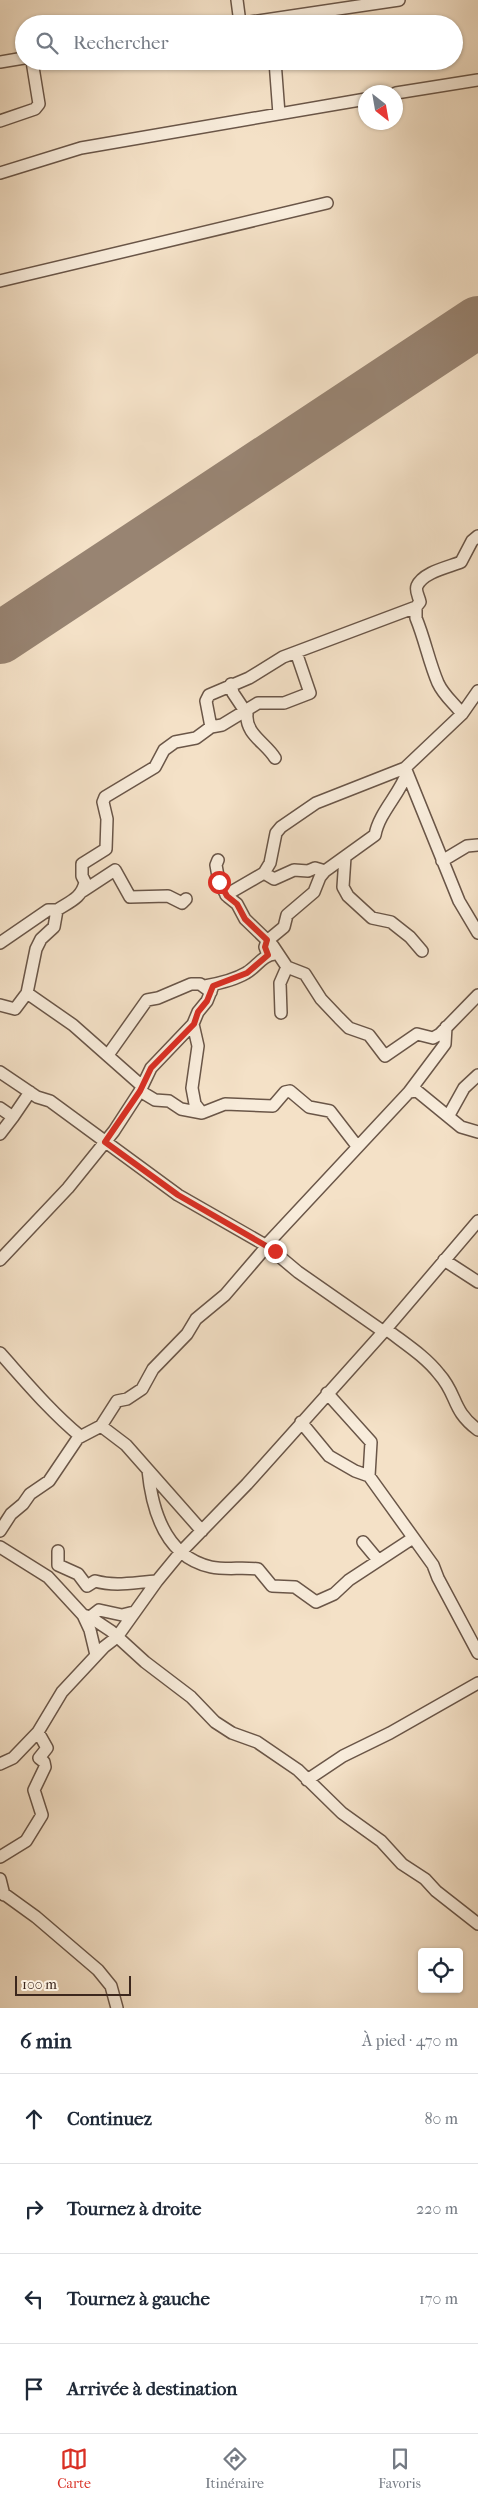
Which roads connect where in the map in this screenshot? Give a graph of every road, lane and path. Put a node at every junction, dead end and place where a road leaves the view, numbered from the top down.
1 (237, 0) edge
2 (399, 0) edge
3 (360, 3) edge
4 (238, 15) edge
5 (301, 15) edge
6 (15, 60) edge
7 (0, 62) edge
8 (33, 70) edge
9 (275, 70) edge
10 (478, 80) edge
11 (403, 93) edge
12 (358, 100) edge
13 (279, 114) junction
14 (0, 122) edge
15 (0, 173) edge
16 (327, 203) dead end
17 (0, 281) edge
18 (478, 536) edge
19 (416, 607) junction
20 (296, 652) junction
21 (232, 684) junction
22 (474, 695) edge
23 (244, 710) junction
24 (459, 710) junction
25 (211, 728) junction
26 (275, 758) dead end
27 (406, 771) junction
28 (478, 845) edge
29 (345, 857) junction
30 (218, 860) dead end
31 (442, 861) junction
32 (325, 871) junction
33 (264, 873) junction
34 (83, 891) junction
35 (230, 896) junction
36 (186, 899) dead end
37 (57, 910) junction
38 (478, 933) edge
39 (267, 940) junction
40 (0, 943) edge
41 (422, 951) dead end
42 (272, 955) junction
43 (287, 966) junction
44 (209, 988) junction
45 (27, 993) junction
46 (478, 995) edge
47 (0, 1005) edge
48 (281, 1014) dead end
49 (194, 1024) junction
50 (446, 1027) junction
51 (108, 1056) junction
52 (0, 1072) edge
53 (478, 1075) edge
54 (141, 1089) junction
55 (30, 1092) junction
56 (409, 1092) junction
57 (0, 1108) edge
58 (202, 1113) junction
59 (448, 1115) junction
60 (12, 1117) junction
61 (478, 1132) edge
62 (0, 1134) edge
63 (105, 1142) junction
64 (357, 1146) junction
65 (478, 1221) edge
66 (267, 1246) junction
67 (0, 1260) edge
68 (444, 1260) junction
69 (478, 1282) edge
70 (385, 1330) junction
71 (0, 1354) edge
72 (327, 1394) junction
73 (301, 1422) junction
74 (100, 1426) junction
75 (478, 1430) edge
76 (80, 1436) junction
77 (148, 1470) junction
78 (369, 1476) junction
79 (0, 1531) edge
80 (202, 1531) junction
81 (413, 1538) junction
82 (364, 1542) dead end
83 (0, 1547) edge
84 (58, 1551) dead end
85 (180, 1553) junction
86 (378, 1560) junction
87 (156, 1581) junction
88 (134, 1612) junction
89 (87, 1616) junction
90 (117, 1637) junction
91 (478, 1653) edge
92 (96, 1656) junction
93 (478, 1683) edge
94 (38, 1732) junction
95 (0, 1764) edge
96 (307, 1780) junction
97 (0, 1857) edge
98 (0, 1879) edge
99 (2, 1893) edge
100 (476, 1919) edge
101 (117, 2008) edge

1 - 4 street
2 - 3 street
3 - 5 street
6 - 7 street
8 - 14 street
9 - 13 street
10 - 11 street
12 - 13 street
13 - 15 street
16 - 17 street
18 - 19 street
19 - 20 street
19 - 24 street
20 - 21 street
20 - 23 street
21 - 23 street
21 - 25 street
22 - 24 street
23 - 25 street
23 - 26 street
24 - 27 street
25 - 34 street
27 - 29 street
27 - 31 street
27 - 33 street
28 - 31 street
29 - 32 street
29 - 41 street
30 - 35 street
31 - 38 street
32 - 33 street
32 - 39 street
33 - 35 street
34 - 36 street
34 - 37 street
35 - 39 street
37 - 40 street
37 - 45 street
39 - 42 street
42 - 43 street
42 - 44 street
43 - 48 street
43 - 50 street
44 - 49 street
44 - 51 street
45 - 47 street
45 - 51 street
46 - 50 street
49 - 54 street
49 - 58 street
50 - 56 street
51 - 54 street
52 - 55 street
53 - 59 street
54 - 58 street
54 - 63 street
55 - 60 street
55 - 63 street
56 - 59 street
56 - 64 street
57 - 60 street
58 - 64 street
59 - 61 street
60 - 62 street
63 - 66 street
63 - 67 street
64 - 66 street
65 - 68 street
66 - 70 street
66 - 74 street
68 - 69 street
68 - 70 street
70 - 72 street
70 - 75 street
71 - 76 street
72 - 73 street
72 - 78 street
73 - 78 street
73 - 80 street
74 - 76 street
74 - 77 street
76 - 79 street
77 - 80 street
77 - 85 street
78 - 81 street
80 - 85 street
81 - 86 street
81 - 91 street
82 - 86 street
83 - 89 street
84 - 87 street
85 - 86 street
85 - 87 street
87 - 88 street
88 - 89 street
88 - 90 street
89 - 90 street
89 - 92 street
90 - 92 street
90 - 96 street
92 - 94 street
93 - 96 street
94 - 95 street
94 - 97 street
96 - 100 street
98 - 99 street
99 - 101 street

